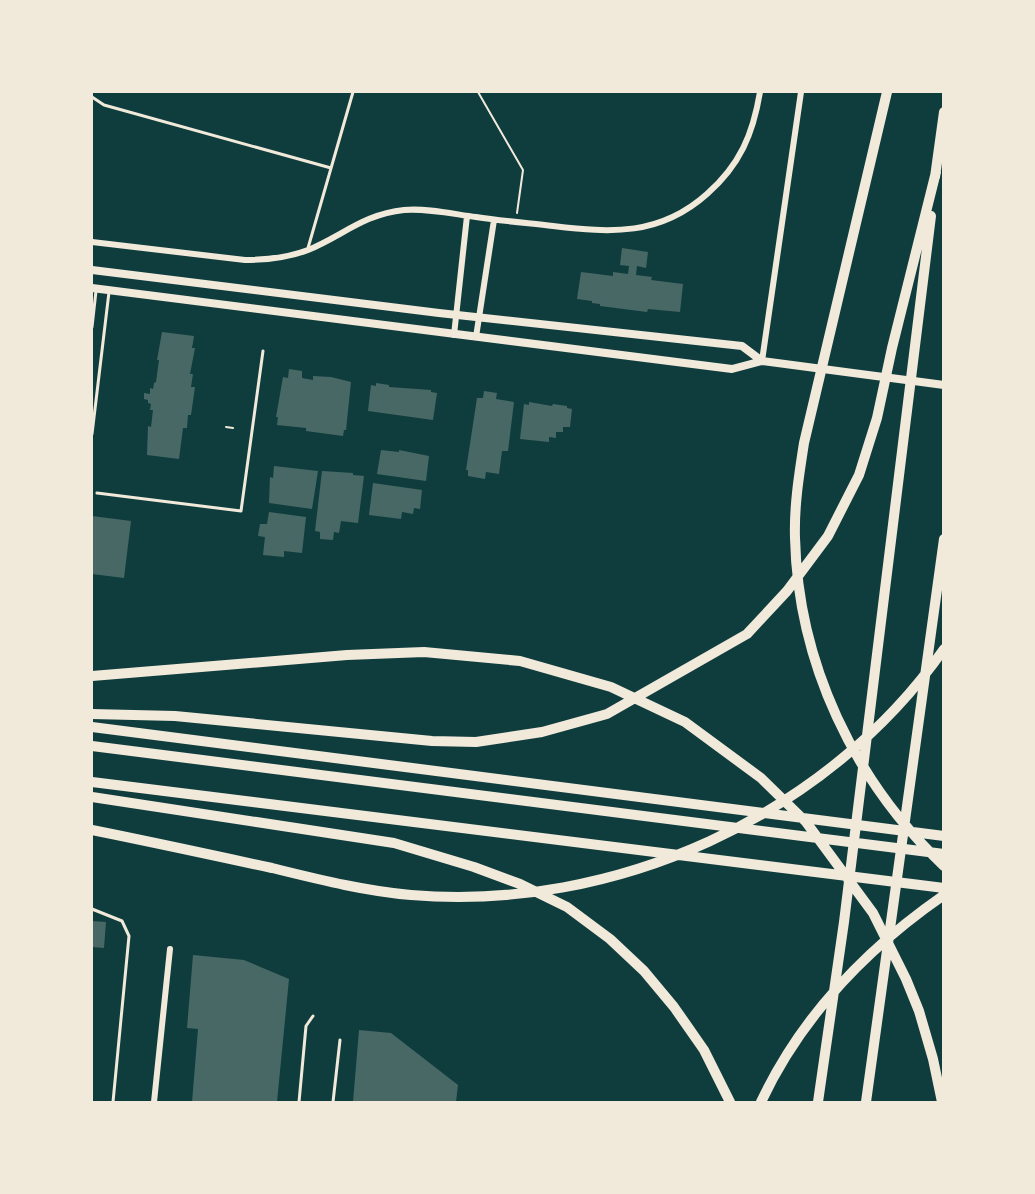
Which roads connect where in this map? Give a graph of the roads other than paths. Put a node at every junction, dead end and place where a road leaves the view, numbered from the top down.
1 (353, 92) edge
2 (760, 92) edge
3 (801, 92) edge
4 (887, 92) edge
5 (92, 97) edge
6 (944, 112) edge
7 (331, 168) junction
8 (936, 172) junction
9 (467, 216) junction
10 (494, 220) junction
11 (92, 242) edge
12 (308, 250) junction
13 (92, 270) edge
14 (94, 289) edge
15 (110, 291) junction
16 (457, 315) junction
17 (479, 317) junction
18 (92, 327) edge
19 (454, 335) junction
20 (476, 337) junction
21 (263, 351) dead end
22 (762, 361) junction
23 (944, 385) edge
24 (92, 434) edge
25 (97, 493) dead end
26 (944, 539) edge
27 (944, 649) edge
28 (92, 676) edge
29 (92, 714) edge
30 (92, 727) edge
31 (92, 746) edge
32 (92, 782) edge
33 (92, 797) edge
34 (92, 830) edge
35 (944, 836) edge
36 (944, 854) edge
37 (944, 866) edge
38 (944, 888) edge
39 (944, 895) edge
40 (92, 909) edge
41 (170, 949) dead end
42 (313, 1016) dead end
43 (340, 1040) dead end
44 (113, 1102) edge
45 (154, 1102) edge
46 (299, 1102) edge
47 (333, 1102) edge
48 (730, 1102) edge
49 (760, 1102) edge
50 (818, 1102) edge
51 (866, 1102) edge
52 (942, 1102) edge

1 - 7 lane
2 - 10 street
3 - 22 street
4 - 37 highway
5 - 7 lane
6 - 8 highway
7 - 12 lane
8 - 29 highway
8 - 50 highway
9 - 10 street
9 - 12 street
9 - 16 street
10 - 17 street
11 - 12 street
13 - 16 main road
14 - 15 main road
14 - 18 lane
15 - 19 main road
15 - 24 lane
16 - 17 main road
16 - 19 street
17 - 20 street
17 - 22 main road
19 - 20 main road
20 - 22 main road
21 - 25 lane
22 - 23 main road
26 - 51 highway
27 - 34 highway
28 - 52 highway
30 - 35 highway
31 - 36 highway
32 - 38 highway
33 - 48 highway
39 - 49 highway
40 - 44 lane
41 - 45 street
42 - 46 lane
43 - 47 lane

